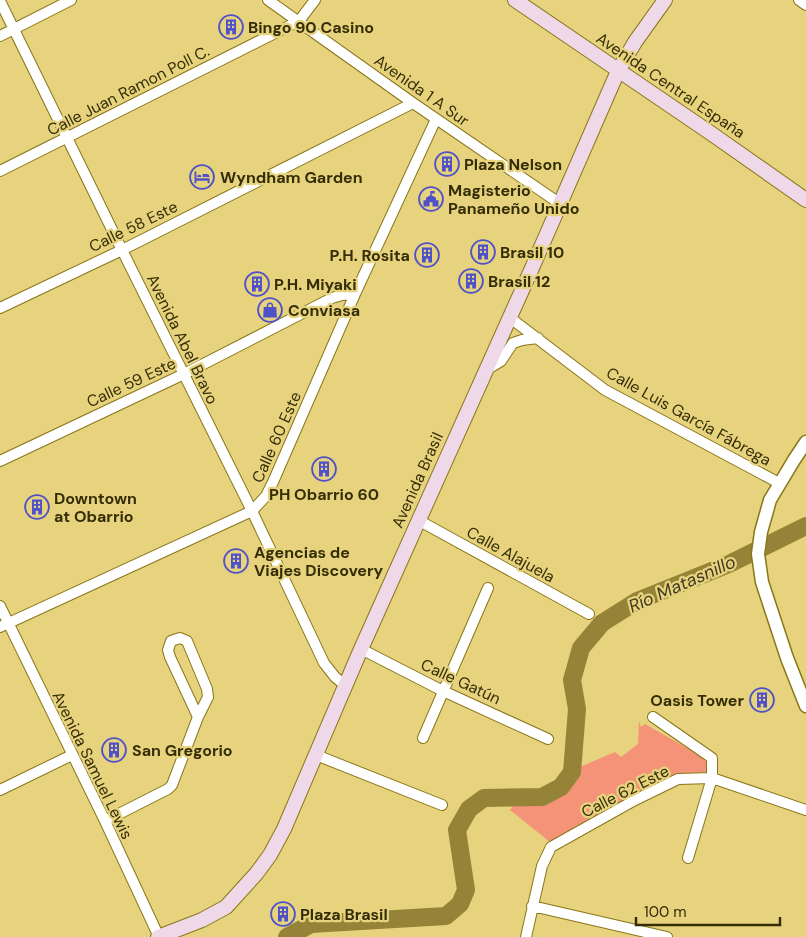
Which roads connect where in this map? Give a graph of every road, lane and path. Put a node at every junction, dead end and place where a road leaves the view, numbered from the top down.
1 (70, 0) edge
2 (268, 0) edge
3 (315, 0) edge
4 (515, 0) edge
5 (665, 0) edge
6 (799, 0) edge
7 (0, 1) edge
8 (806, 5) edge
9 (299, 21) junction
10 (14, 29) junction
11 (0, 36) edge
12 (618, 71) junction
13 (413, 103) junction
14 (436, 118) junction
15 (67, 137) junction
16 (0, 171) edge
17 (806, 200) edge
18 (560, 203) junction
19 (122, 250) junction
20 (355, 294) junction
21 (0, 308) edge
22 (509, 317) junction
23 (538, 338) junction
24 (486, 370) junction
25 (184, 374) junction
26 (806, 442) edge
27 (0, 461) edge
28 (779, 483) junction
29 (252, 511) junction
30 (418, 520) junction
31 (488, 588) dead end
32 (0, 606) edge
33 (589, 614) dead end
34 (4, 625) edge
35 (361, 649) junction
36 (346, 686) junction
37 (443, 691) junction
38 (806, 706) edge
39 (198, 717) junction
40 (653, 717) dead end
41 (423, 738) dead end
42 (548, 738) dead end
43 (316, 754) junction
44 (72, 755) junction
45 (712, 778) junction
46 (0, 790) edge
47 (442, 805) dead end
48 (806, 810) edge
49 (105, 821) junction
50 (688, 858) dead end
51 (532, 906) junction
52 (158, 937) edge
53 (526, 937) edge
54 (667, 937) edge

1 - 10 street
2 - 9 street, Avenida 1 A Sur
3 - 9 street, Calle Juan Ramon Poll C.
4 - 12 main road, Avenida Central España
5 - 12 main road, Avenida Brasil
6 - 8 street
7 - 10 street, Avenida Abel Bravo
9 - 13 street, Avenida 1 A Sur
9 - 15 street, Calle Juan Ramon Poll C.
10 - 11 street
10 - 15 street, Avenida Abel Bravo
12 - 17 main road, Avenida Central España
12 - 18 main road, Avenida Brasil
13 - 14 street, Avenida 1 A Sur
13 - 19 street, Calle 58 Este
14 - 18 street, Avenida 1 A Sur
14 - 20 street, Calle 60 Este
15 - 16 street, Calle Juan Ramon Poll C.
15 - 19 street, Avenida Abel Bravo
18 - 22 main road, Avenida Brasil
19 - 21 street, Calle 58 Este
19 - 25 street, Avenida Abel Bravo
20 - 25 street, Calle 59 Este
20 - 29 street, Calle 60 Este
22 - 23 street, Calle Luis García Fábrega
22 - 24 main road, Avenida Brasil
23 - 24 street
23 - 28 street, Calle Luis García Fábrega
24 - 30 main road, Avenida Brasil
25 - 27 street, Calle 59 Este
25 - 29 street, Avenida Abel Bravo
26 - 28 street
28 - 38 street
29 - 34 street, Calle 60 Este
29 - 36 street, Avenida Abel Bravo
30 - 33 street, Calle Alajuela
30 - 35 main road, Avenida Brasil
31 - 37 street
32 - 34 street, Avenida Samuel Lewis
34 - 44 street, Avenida Samuel Lewis
35 - 36 main road, Avenida Brasil
35 - 37 street, Calle Gatún
36 - 43 main road, Avenida Brasil
37 - 41 street
37 - 42 street, Calle Gatún
39 - 39 street
39 - 49 street
40 - 45 street
43 - 47 street
43 - 52 main road, Avenida Brasil
44 - 46 street
44 - 49 street, Avenida Samuel Lewis
45 - 48 street, Calle 62 Este
45 - 50 street
45 - 51 street, Calle 62 Este
49 - 52 street, Avenida Samuel Lewis
51 - 53 street, Calle 62 Este
51 - 54 street

